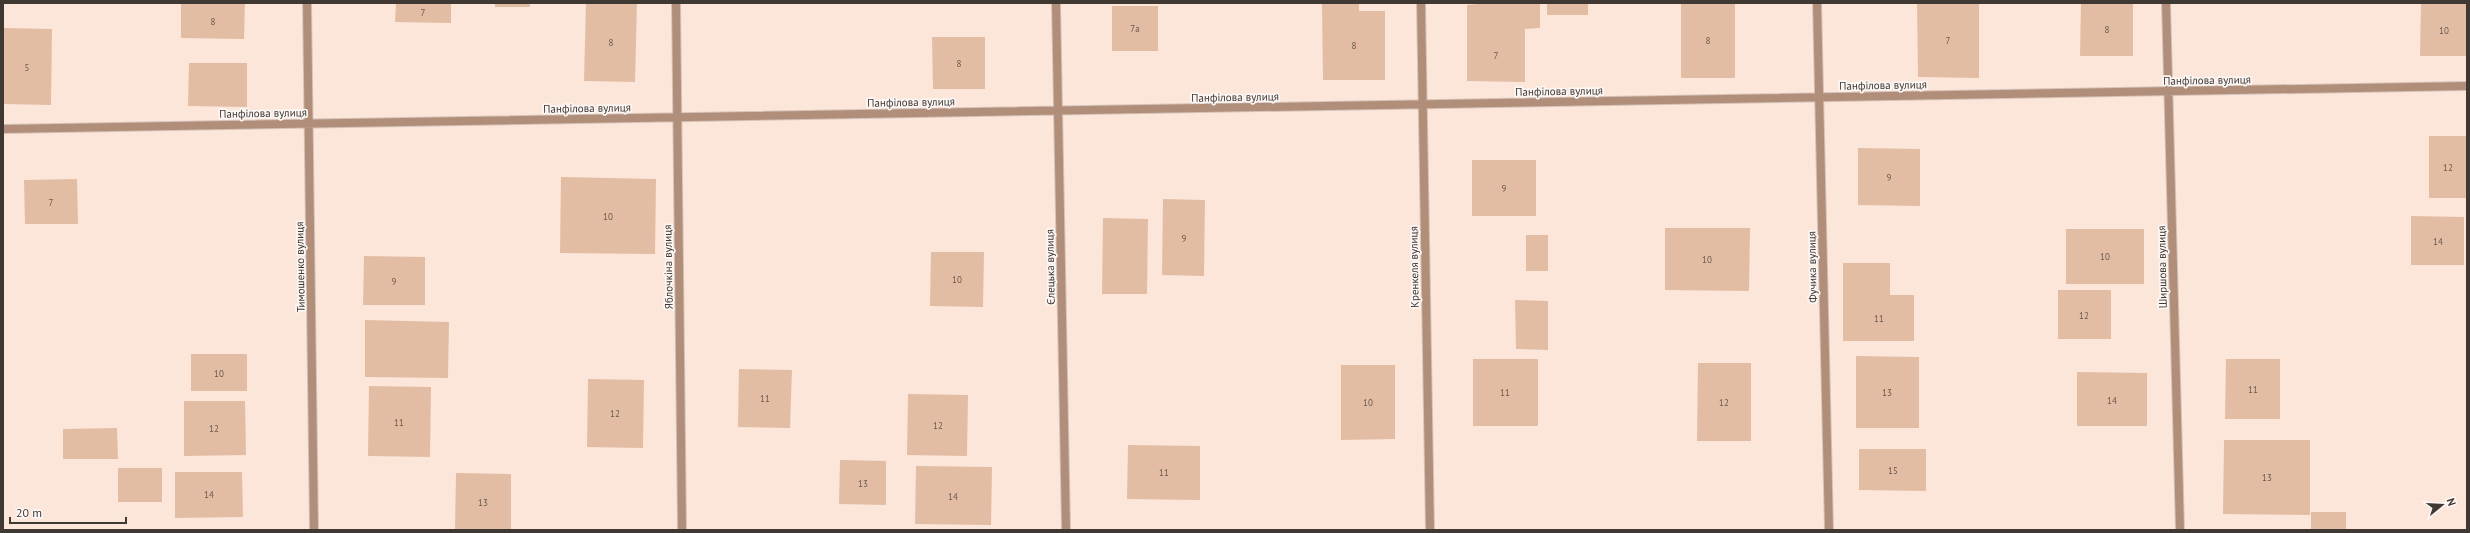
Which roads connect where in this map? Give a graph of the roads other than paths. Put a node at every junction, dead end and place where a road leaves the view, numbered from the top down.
1 (307, 3) edge
2 (676, 3) edge
3 (1056, 3) edge
4 (1421, 3) edge
5 (1817, 3) edge
6 (2166, 3) edge
7 (2467, 86) edge
8 (2168, 91) junction
9 (1819, 98) junction
10 (1422, 104) junction
11 (1058, 111) junction
12 (677, 117) junction
13 (309, 123) junction
14 (3, 128) edge
15 (314, 530) edge
16 (682, 530) edge
17 (1066, 530) edge
18 (1430, 530) edge
19 (1829, 530) edge
20 (2180, 530) edge

1 - 13 street, Тимошенко вулиця
2 - 12 street, Яблочкіна вулиця
3 - 11 street, Єлецька вулиця
4 - 10 street, Кренкеля вулиця
5 - 9 street, Фучика вулиця
6 - 8 street, Ширшова вулиця
7 - 8 street, Панфілова вулиця
8 - 9 street, Панфілова вулиця
8 - 20 street, Ширшова вулиця
9 - 10 street, Панфілова вулиця
9 - 19 street, Фучика вулиця
10 - 11 street, Панфілова вулиця
10 - 18 street, Кренкеля вулиця
11 - 12 street, Панфілова вулиця
11 - 17 street, Єлецька вулиця
12 - 13 street, Панфілова вулиця
12 - 16 street, Яблочкіна вулиця
13 - 14 street, Панфілова вулиця
13 - 15 street, Тимошенко вулиця

